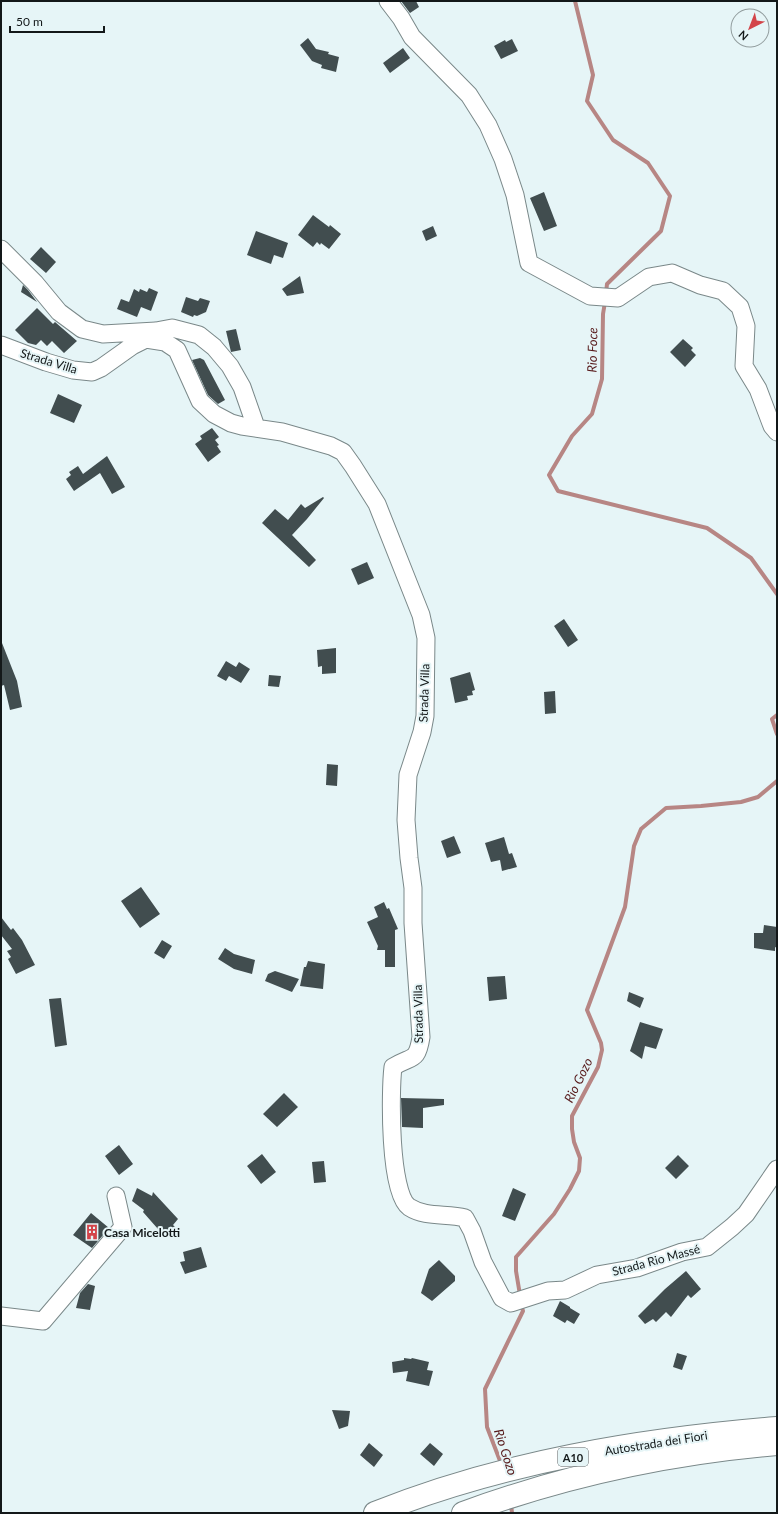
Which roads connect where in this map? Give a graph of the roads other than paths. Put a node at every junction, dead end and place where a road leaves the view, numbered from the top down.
1 (388, 1) edge
2 (1, 249) edge
3 (151, 335) junction
4 (1, 345) edge
5 (256, 427) junction
6 (777, 432) edge
7 (777, 1169) edge
8 (116, 1196) dead end
9 (529, 1298) joint
10 (1, 1316) edge
11 (777, 1428) edge
12 (777, 1444) edge
13 (375, 1513) edge
14 (463, 1513) edge

1 - 6 street
2 - 3 street
3 - 4 street, Strada Villa
3 - 5 street, Strada Villa
3 - 5 street
5 - 9 street, Strada Villa
7 - 9 street, Strada Rio Massé
8 - 10 street
11 - 13 highway, Autostrada dei Fiori / A10
12 - 14 highway, Autostrada dei Fiori / A10

